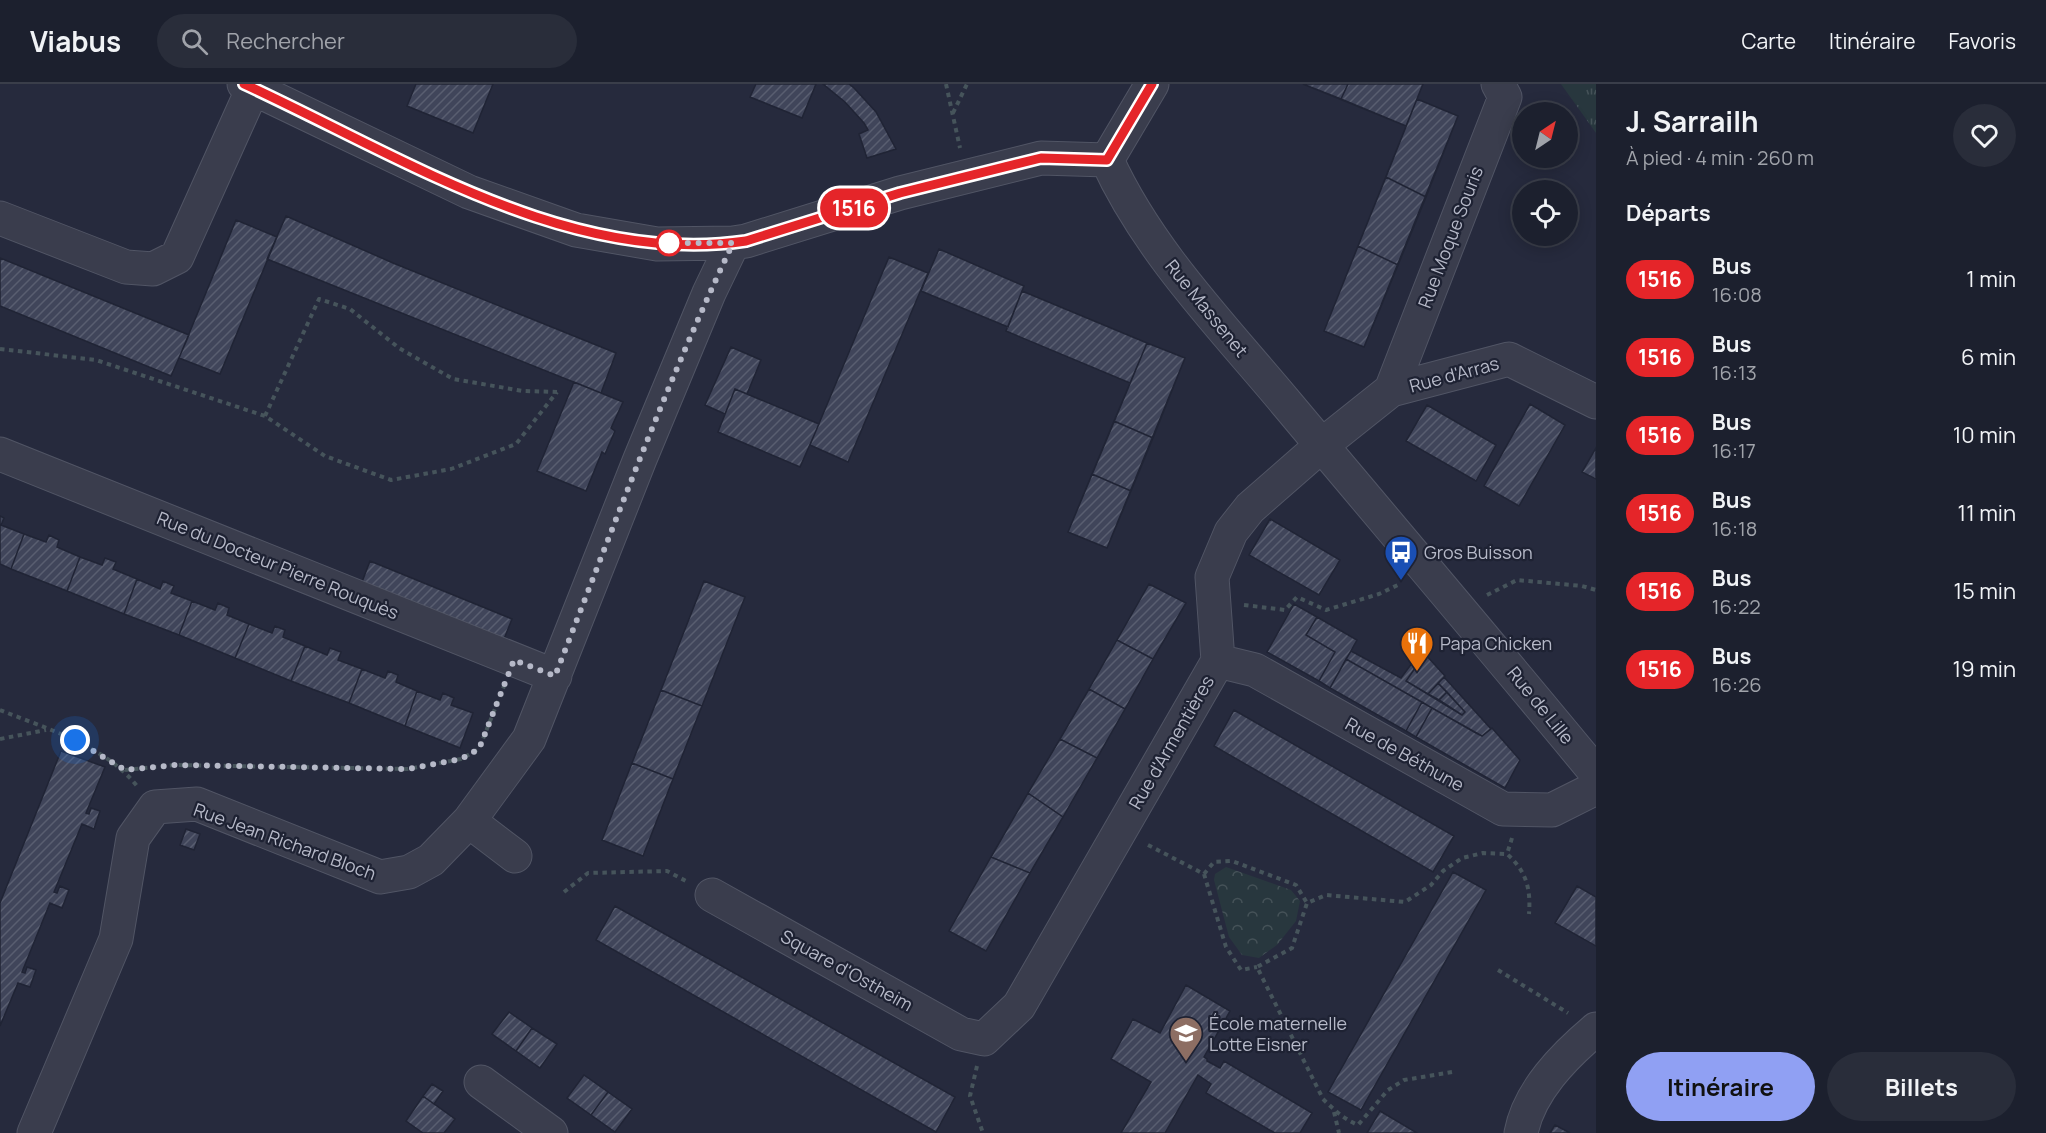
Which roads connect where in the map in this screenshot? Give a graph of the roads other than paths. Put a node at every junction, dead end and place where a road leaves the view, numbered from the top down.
1 (1152, 84) edge
2 (1498, 84) edge
3 (248, 86) edge
4 (1107, 160) junction
5 (0, 218) edge
6 (733, 243) junction
7 (1391, 390) junction
8 (1596, 402) edge
9 (1322, 445) junction
10 (0, 454) edge
11 (1218, 661) junction
12 (555, 676) junction
13 (1596, 773) edge
14 (1596, 788) edge
15 (469, 821) junction
16 (515, 856) dead end
17 (712, 895) road end
18 (1592, 1033) edge
19 (984, 1039) joint
20 (481, 1082) dead end
21 (34, 1133) edge
22 (551, 1133) edge
23 (1521, 1133) edge

1 - 4 street
2 - 7 street, Rue Moque Souris
3 - 5 street
3 - 6 street
4 - 6 street
4 - 9 street, Rue Massenet
6 - 12 street, Rue Jean Richard Bloch
7 - 8 street, Rue d'Arras
7 - 9 street, Rue d'Arras
9 - 11 street, Rue d'Armentières
9 - 13 street, Rue de Lille
10 - 12 street, Rue du Docteur Pierre Rouquès
11 - 14 street, Rue de Béthune
11 - 19 street, Rue d'Armentières
12 - 15 street, Rue Jean Richard Bloch
15 - 16 street
15 - 21 street, Rue Jean Richard Bloch
17 - 19 street, Square d'Ostheim
18 - 23 street
20 - 22 street

